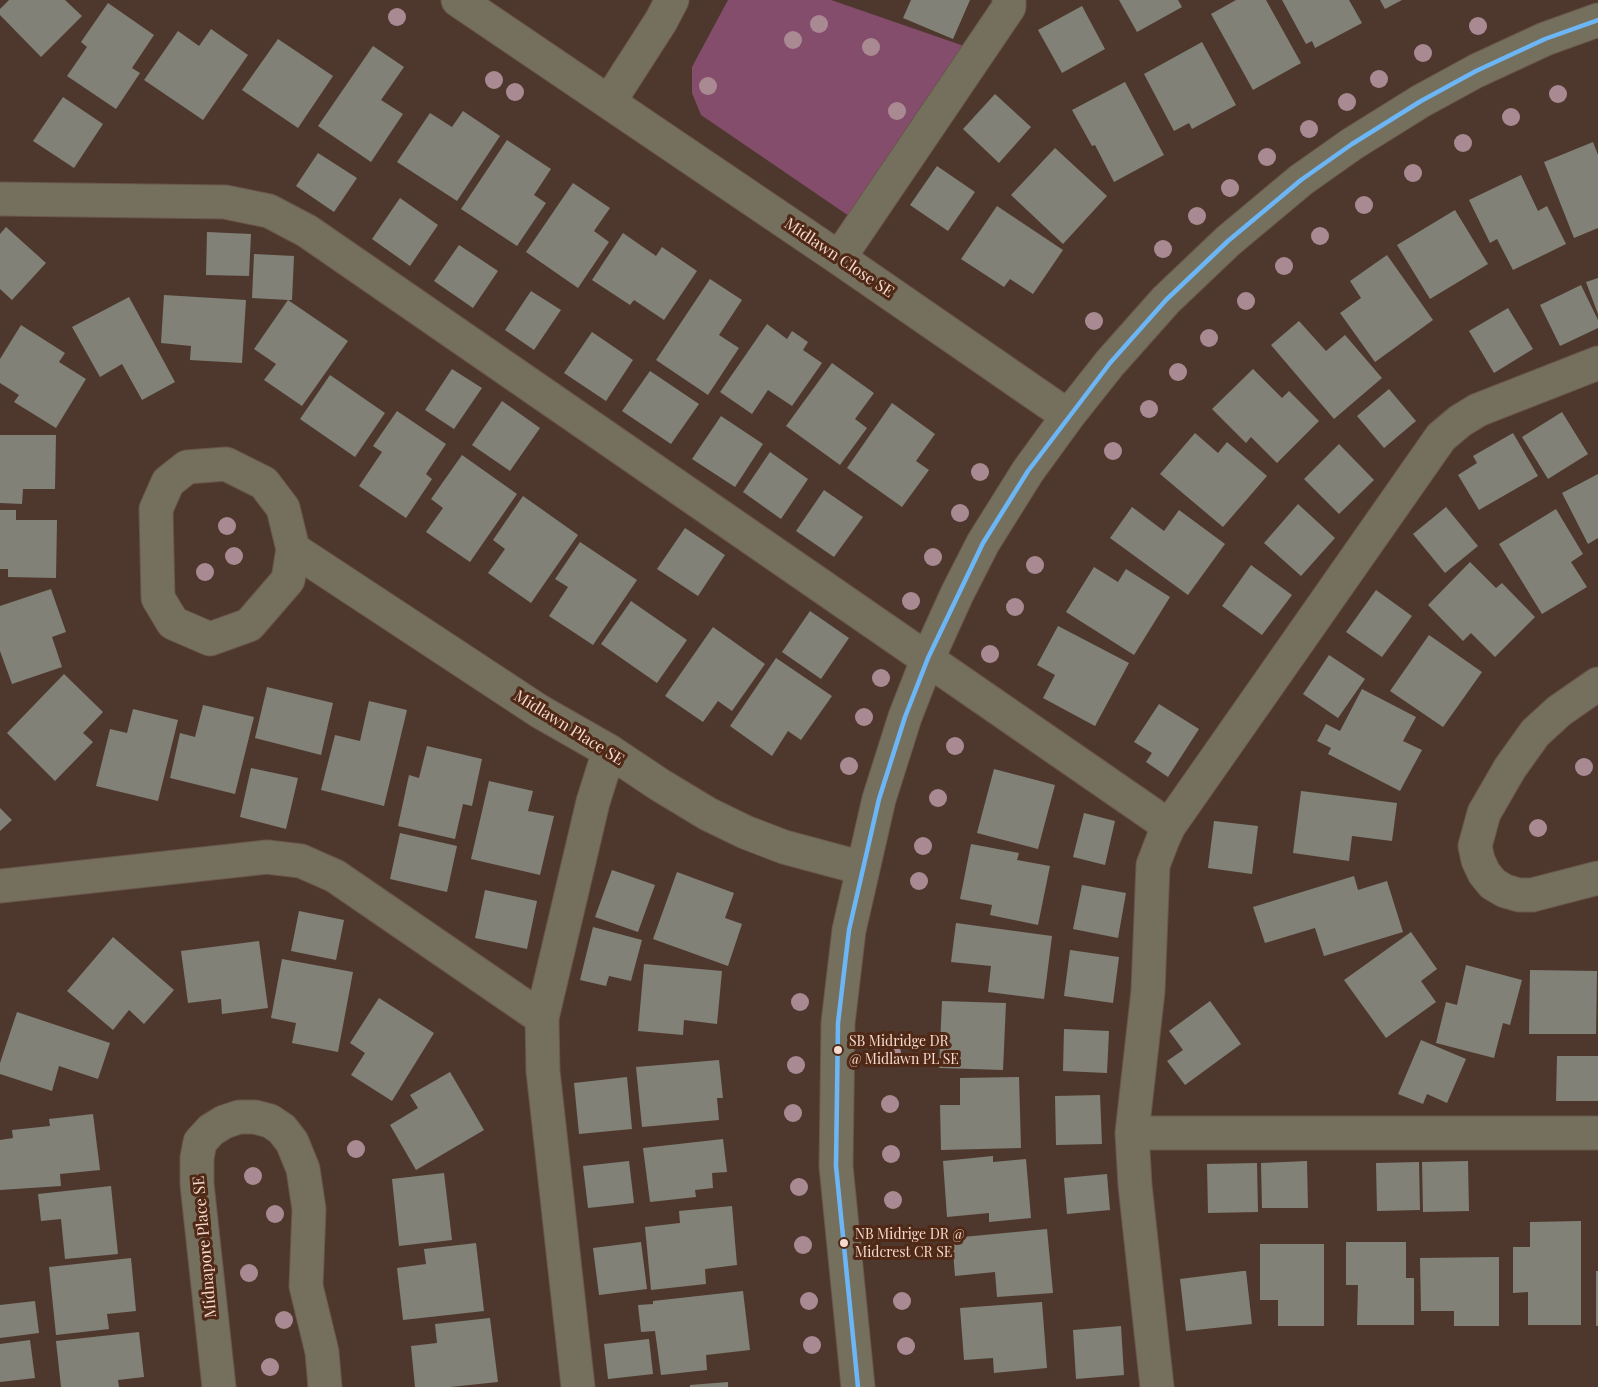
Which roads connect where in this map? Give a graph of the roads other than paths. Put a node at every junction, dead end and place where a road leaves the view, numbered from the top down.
1 (458, 0) edge
2 (672, 0) edge
3 (1014, 2) edge
4 (1598, 20) edge
5 (609, 102) junction
6 (0, 199) edge
7 (839, 258) junction
8 (1598, 363) edge
9 (1068, 416) junction
10 (293, 549) junction
11 (928, 658) junction
12 (1598, 684) edge
13 (609, 751) junction
14 (1169, 826) junction
15 (862, 868) junction
16 (1598, 878) edge
17 (0, 886) edge
18 (542, 1018) junction
19 (1132, 1133) junction
20 (1598, 1133) edge
21 (219, 1387) edge
22 (325, 1387) edge
23 (578, 1387) edge
24 (858, 1387) edge
25 (1157, 1387) edge

1 - 5 street, Midlawn Close SE
2 - 5 street
3 - 7 street
4 - 9 street
5 - 7 street, Midlawn Close SE
6 - 11 street
7 - 9 street, Midlawn Close SE
8 - 14 street
9 - 11 street
10 - 10 street
10 - 13 street, Midlawn Place SE
11 - 14 street
11 - 15 street
12 - 16 street
13 - 15 street, Midlawn Place SE
13 - 18 street
14 - 19 street
15 - 24 street
17 - 18 street
18 - 23 street
19 - 20 street
19 - 25 street
21 - 22 street, Midnapore Place SE

